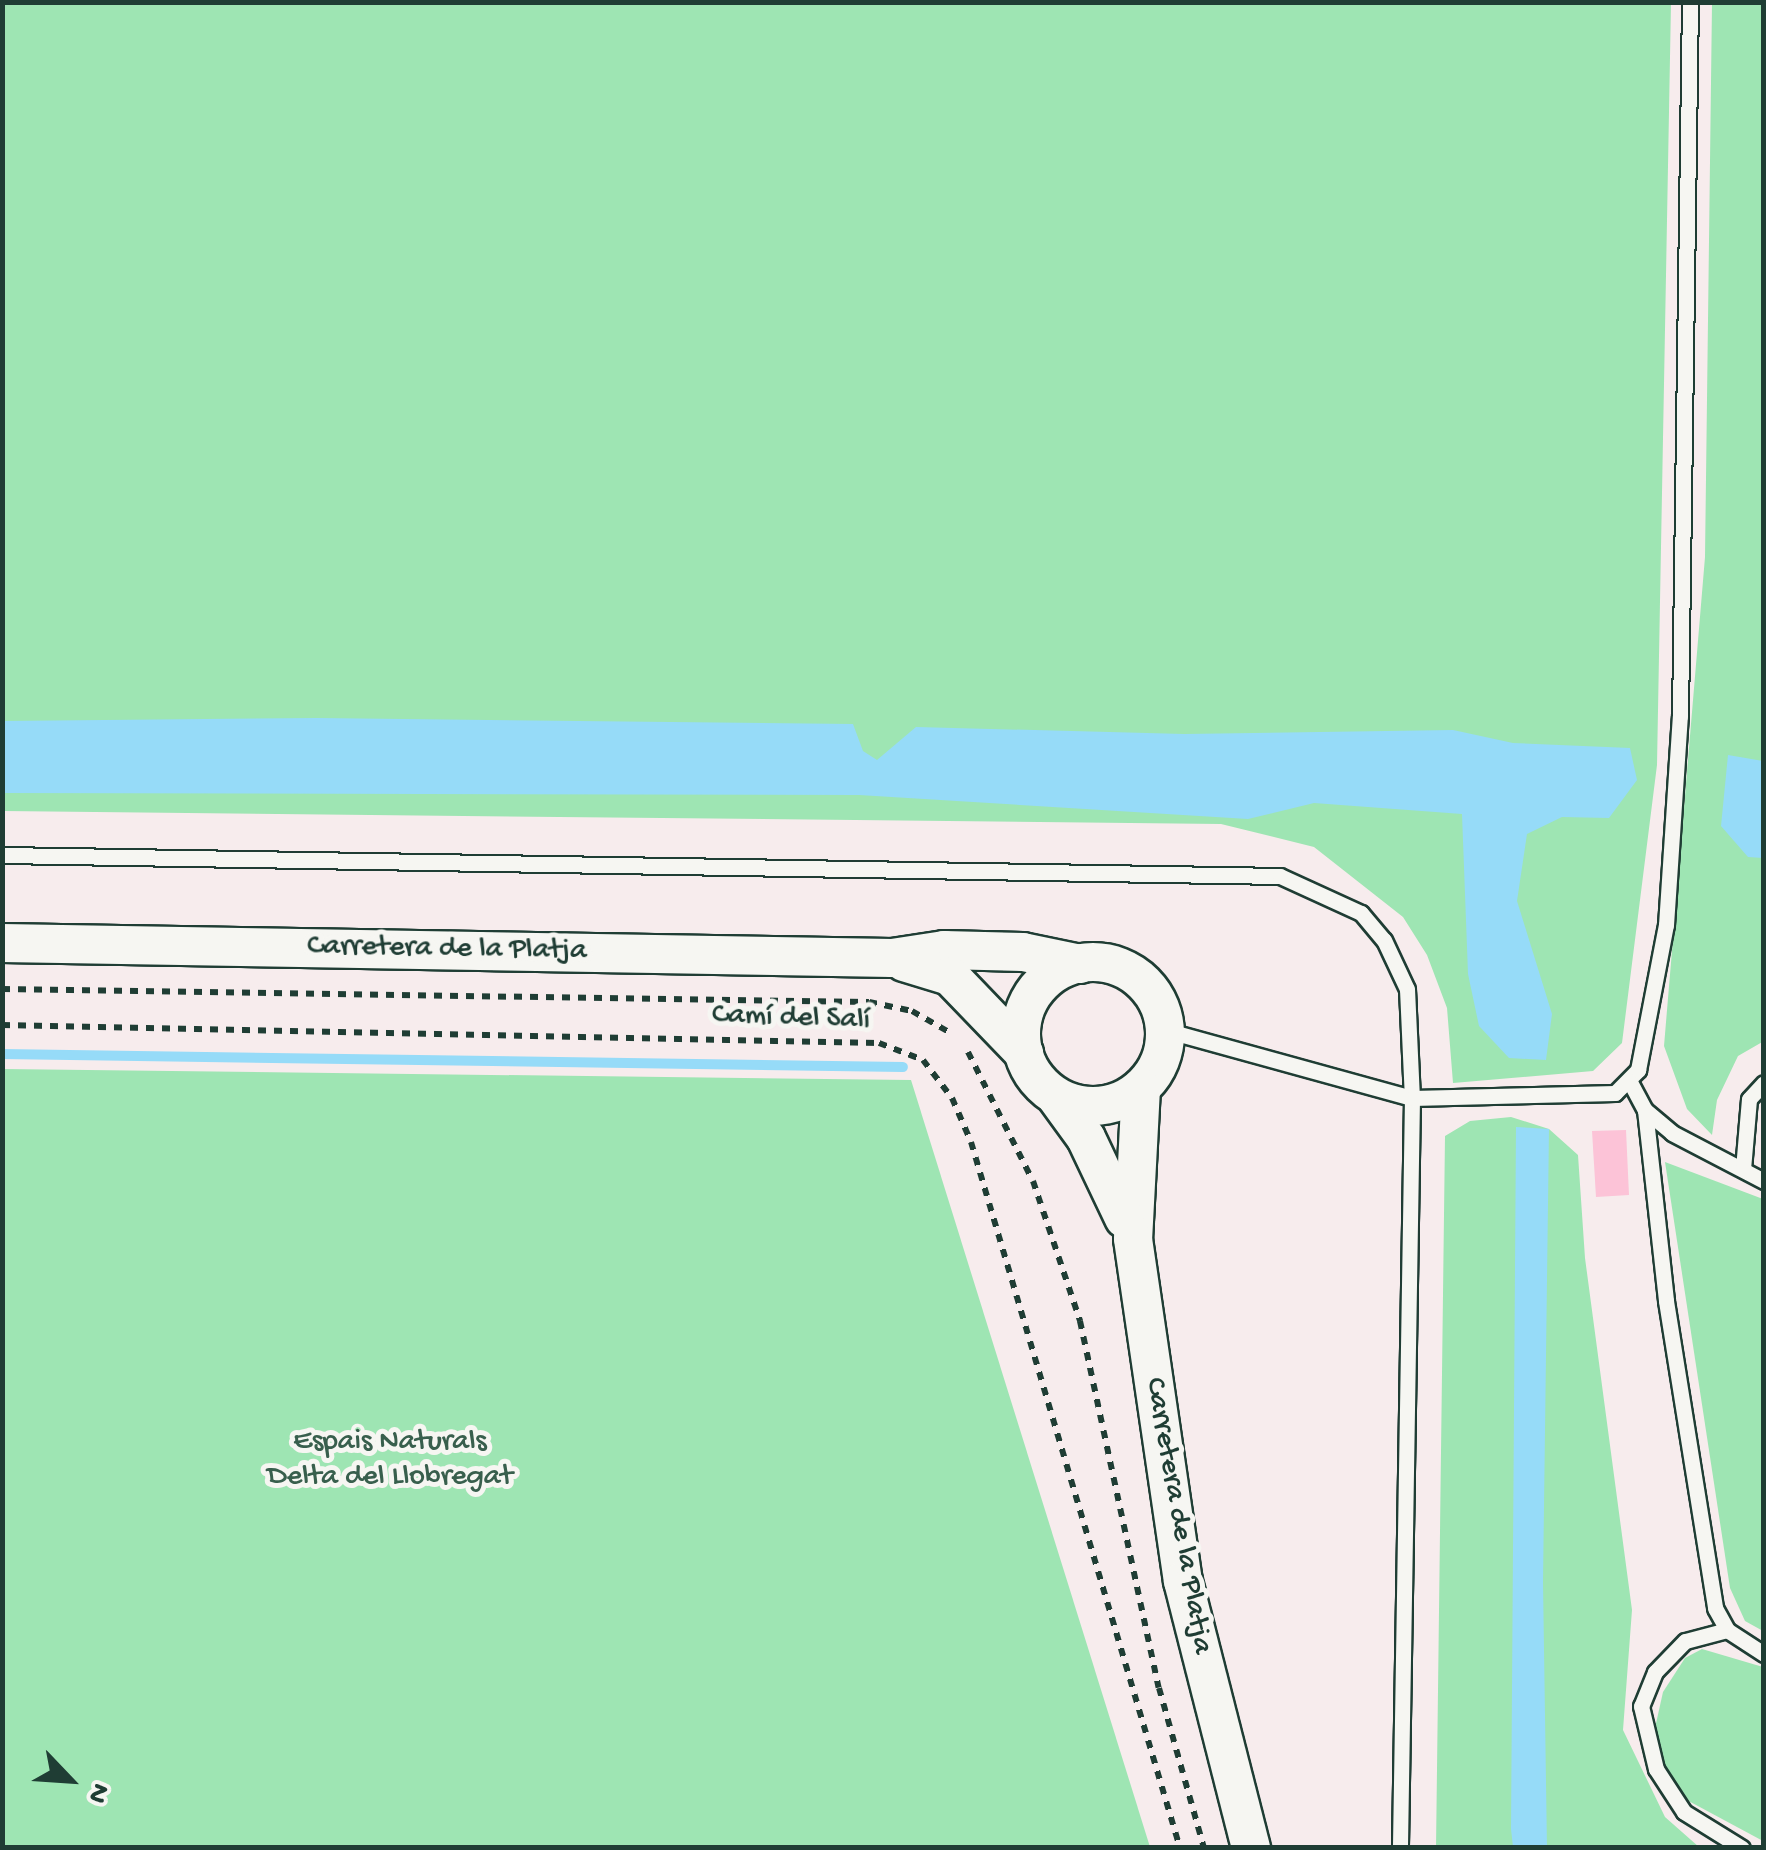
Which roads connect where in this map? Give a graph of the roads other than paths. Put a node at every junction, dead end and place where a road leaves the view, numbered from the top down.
1 (1690, 2) edge
2 (2, 855) edge
3 (2, 943) edge
4 (892, 958) junction
5 (1080, 964) junction
6 (1165, 1030) junction
7 (1024, 1054) junction
8 (1630, 1082) junction
9 (1764, 1083) edge
10 (1142, 1088) junction
11 (1058, 1098) junction
12 (1412, 1098) junction
13 (1645, 1110) junction
14 (1742, 1169) junction
15 (1764, 1181) edge
16 (1133, 1239) junction
17 (1728, 1630) junction
18 (1764, 1654) edge
19 (1252, 1848) edge
20 (1400, 1848) edge
21 (1742, 1848) edge

1 - 8 lane
2 - 12 lane
3 - 4 street, Carretera de la Platja
4 - 5 street, Carretera de la Platja
4 - 7 street, Carretera de la Platja
5 - 6 street
5 - 7 street
6 - 10 street
6 - 12 lane
7 - 11 street
8 - 12 lane
8 - 13 lane
9 - 14 lane
10 - 11 street
10 - 16 street, Carretera de la Platja
11 - 16 street, Carretera de la Platja
12 - 20 lane
13 - 14 lane
13 - 17 lane
14 - 15 lane
16 - 19 street, Carretera de la Platja
17 - 18 lane
17 - 21 lane

